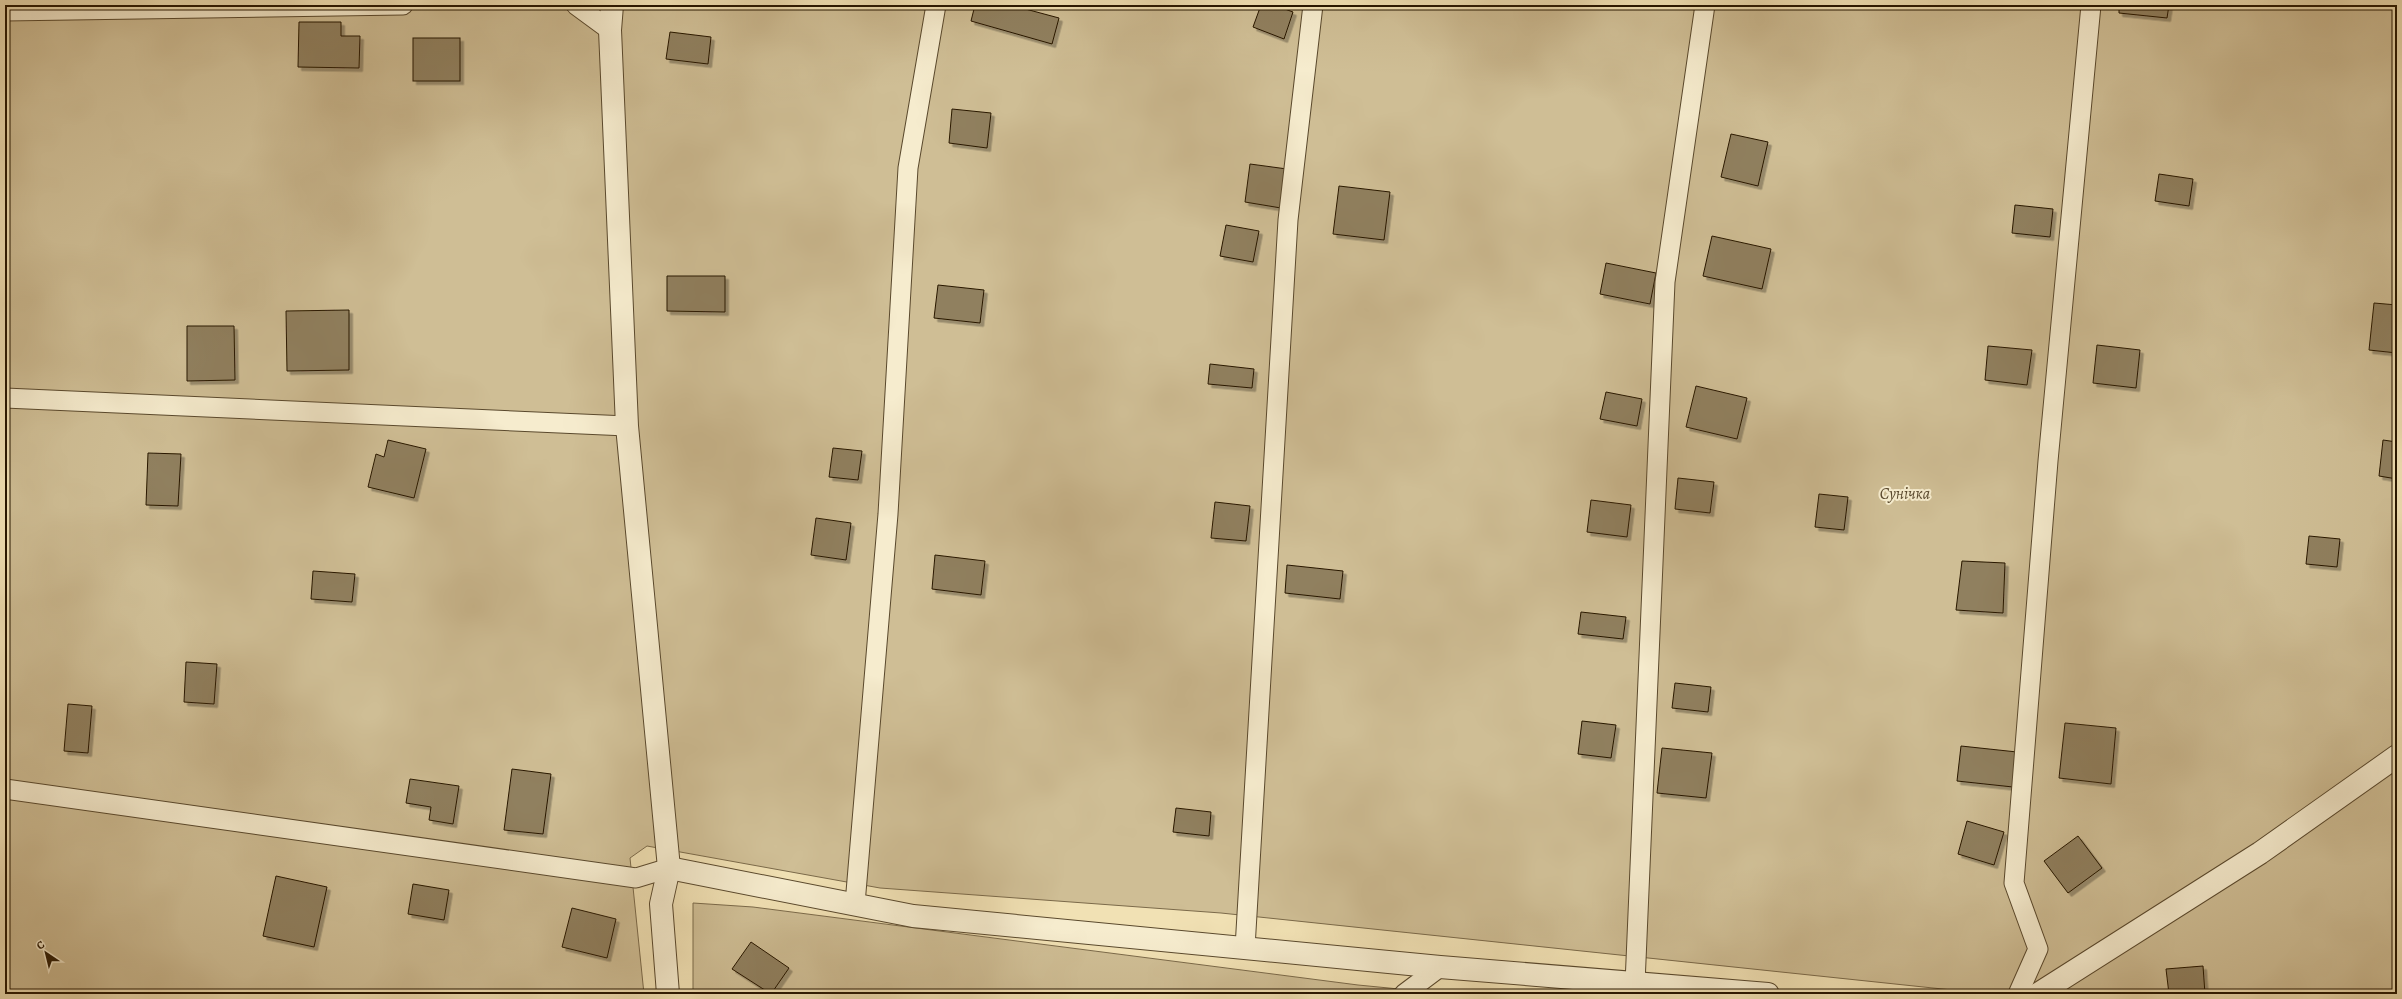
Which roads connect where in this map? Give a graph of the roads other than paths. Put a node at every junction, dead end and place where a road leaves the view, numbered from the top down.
1 (403, 5) edge
2 (576, 5) edge
3 (612, 5) edge
4 (936, 5) edge
5 (1313, 5) edge
6 (1705, 5) edge
7 (2091, 5) edge
8 (5, 11) edge
9 (610, 30) junction
10 (5, 398) edge
11 (627, 426) junction
12 (2397, 756) edge
13 (5, 789) edge
14 (669, 868) junction
15 (855, 904) junction
16 (1245, 948) junction
17 (1440, 967) junction
18 (1635, 984) junction
19 (668, 994) edge
20 (1404, 994) edge
21 (1768, 994) edge
22 (2018, 994) edge
23 (2038, 994) edge

1 - 8 lane
2 - 9 lane
3 - 9 street
4 - 15 lane
5 - 16 lane
6 - 18 lane
7 - 22 lane
9 - 11 street
10 - 11 lane
11 - 14 street
12 - 23 street
13 - 14 lane
14 - 15 street
14 - 19 street
15 - 16 street
16 - 17 street
17 - 18 street
17 - 20 lane
18 - 21 street

